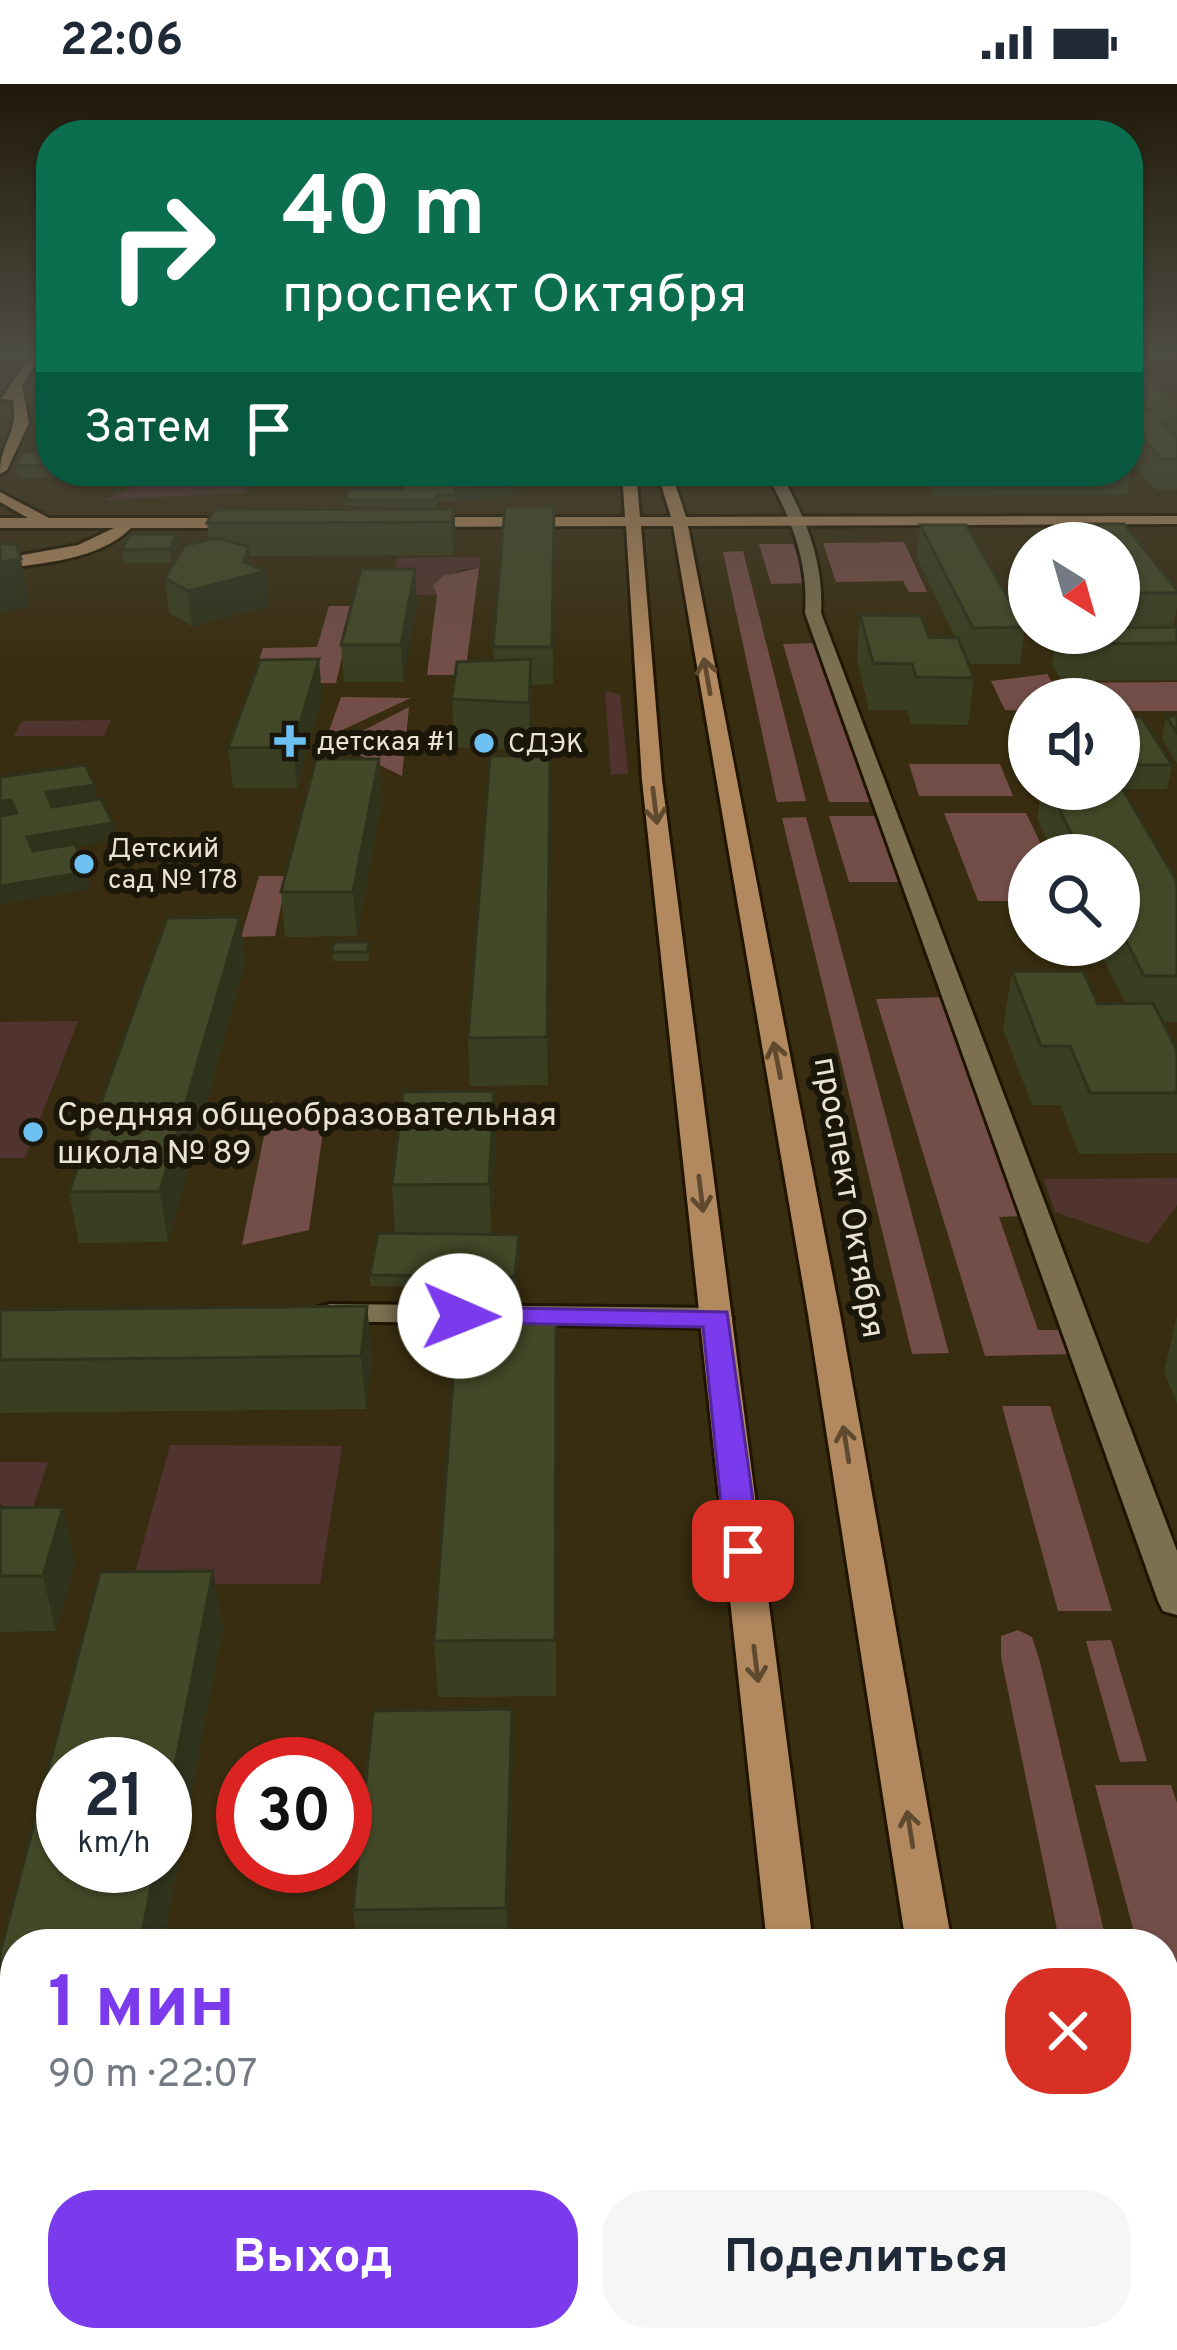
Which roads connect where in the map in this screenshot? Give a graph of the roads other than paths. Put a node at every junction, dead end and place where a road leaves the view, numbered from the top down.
1 (629, 486) edge
2 (669, 486) edge
3 (780, 486) edge
4 (0, 496) edge
5 (1177, 520) edge
6 (405, 522) edge
7 (798, 522) junction
8 (128, 523) junction
9 (270, 523) edge
10 (630, 523) junction
11 (680, 523) junction
12 (0, 524) edge
13 (49, 524) junction
14 (0, 564) edge
15 (303, 1314) edge
16 (717, 1318) junction
17 (1177, 1601) edge
18 (788, 1929) edge
19 (927, 1929) edge

1 - 10 main road
2 - 11 main road, проспект Октября
3 - 7 street
4 - 13 main road
5 - 7 main road
6 - 10 main road
7 - 11 main road
7 - 17 street
8 - 9 main road
8 - 13 main road
8 - 14 main road
10 - 11 main road
10 -> 16 main road
19 -> 11 main road, проспект Октября
12 - 13 main road
15 - 16 street
16 -> 18 main road

